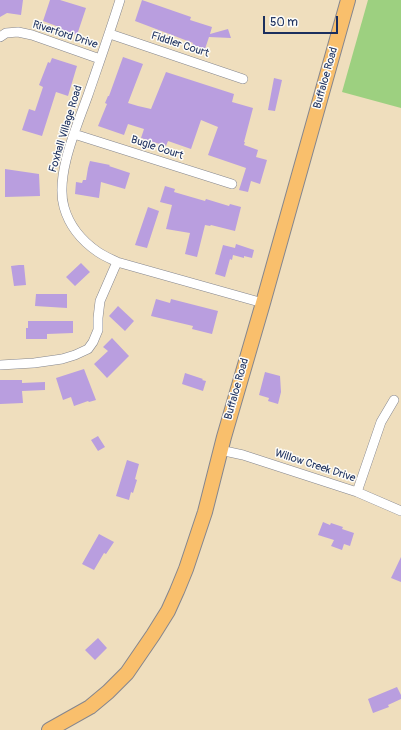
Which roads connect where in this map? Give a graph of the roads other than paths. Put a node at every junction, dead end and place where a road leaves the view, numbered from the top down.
1 (120, 0) edge
2 (348, 0) edge
3 (110, 34) junction
4 (0, 37) edge
5 (100, 59) junction
6 (243, 79) dead end
7 (74, 134) junction
8 (232, 184) dead end
9 (117, 262) junction
10 (263, 303) junction
11 (0, 365) edge
12 (394, 400) dead end
13 (220, 450) junction
14 (357, 492) junction
15 (401, 511) edge
16 (49, 730) edge

1 - 3 street, Foxhall Village Road
2 - 10 main road, Buffaloe Road
3 - 5 street, Foxhall Village Road
3 - 6 street, Fiddler Court
4 - 5 street, Riverford Drive
5 - 7 street, Foxhall Village Road
7 - 8 street, Bugle Court
7 - 9 street, Foxhall Village Road
9 - 10 street, Foxhall Village Road
9 - 11 street
10 - 13 main road, Buffaloe Road
12 - 14 street
13 - 14 street, Willow Creek Drive
13 - 16 main road, Buffaloe Road
14 - 15 street, Willow Creek Drive

